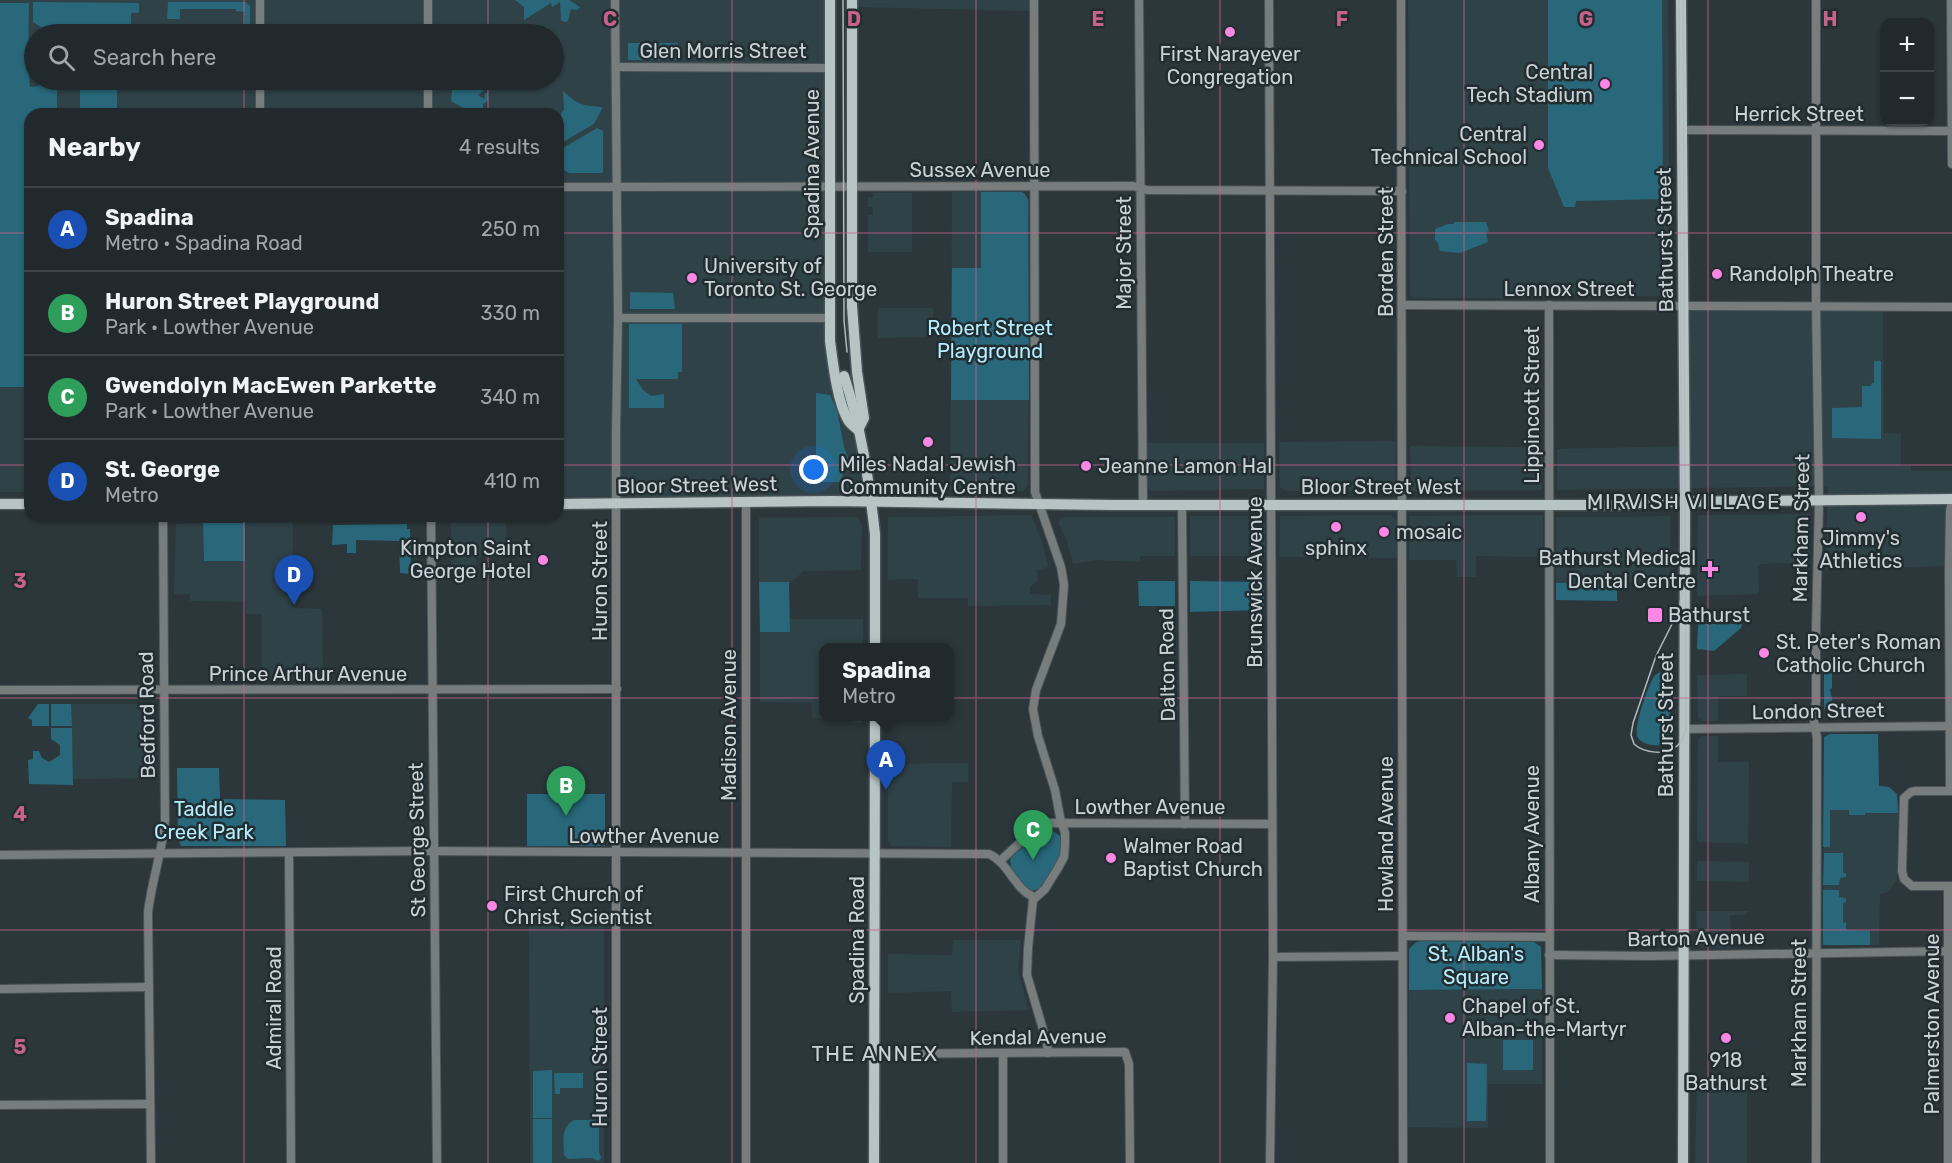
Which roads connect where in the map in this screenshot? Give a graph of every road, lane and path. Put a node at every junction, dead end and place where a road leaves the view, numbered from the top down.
1 (260, 0) edge
2 (428, 0) edge
3 (615, 0) edge
4 (830, 0) edge
5 (852, 0) edge
6 (1034, 0) edge
7 (1139, 0) edge
8 (1269, 0) edge
9 (1401, 0) edge
10 (1682, 0) edge
11 (1816, 0) edge
12 (1951, 0) edge
13 (260, 24) edge
14 (428, 24) edge
15 (617, 68) junction
16 (830, 68) junction
17 (260, 90) edge
18 (428, 90) edge
19 (260, 108) edge
20 (428, 108) edge
21 (1682, 130) junction
22 (1816, 131) junction
23 (1952, 131) edge
24 (1952, 164) edge
25 (1034, 186) junction
26 (564, 187) edge
27 (617, 187) junction
28 (830, 187) junction
29 (852, 187) junction
30 (1140, 188) junction
31 (1269, 191) junction
32 (1402, 191) junction
33 (1403, 305) junction
34 (1549, 305) junction
35 (1683, 306) junction
36 (1816, 306) junction
37 (1952, 307) edge
38 (618, 318) junction
39 (830, 318) junction
40 (857, 372) junction
41 (840, 377) junction
42 (858, 430) junction
43 (1952, 500) edge
44 (871, 501) junction
45 (746, 502) junction
46 (1684, 502) junction
47 (1819, 502) junction
48 (1039, 503) junction
49 (0, 504) edge
50 (24, 504) edge
51 (564, 504) edge
52 (616, 504) junction
53 (1143, 505) junction
54 (1182, 505) junction
55 (1272, 505) junction
56 (1402, 505) junction
57 (1550, 505) junction
58 (163, 522) edge
59 (431, 522) edge
60 (875, 643) edge
61 (616, 689) junction
62 (0, 690) edge
63 (432, 690) junction
64 (164, 691) junction
65 (875, 721) edge
66 (1951, 726) edge
67 (1815, 727) junction
68 (1684, 729) junction
69 (1951, 791) edge
70 (1063, 824) junction
71 (1185, 824) junction
72 (1272, 824) junction
73 (434, 852) junction
74 (617, 852) junction
75 (746, 852) junction
76 (289, 853) junction
77 (160, 854) junction
78 (875, 854) junction
79 (0, 855) edge
80 (1000, 861) junction
81 (1950, 886) edge
82 (1034, 897) junction
83 (1403, 936) junction
84 (1549, 937) junction
85 (1950, 951) edge
86 (1815, 953) junction
87 (1549, 955) junction
88 (1683, 955) junction
89 (1402, 956) junction
90 (1273, 957) junction
91 (149, 987) junction
92 (0, 988) edge
93 (1048, 1053) junction
94 (875, 1054) junction
95 (1003, 1054) junction
96 (150, 1104) junction
97 (0, 1105) edge
98 (151, 1163) edge
99 (291, 1163) edge
100 (437, 1163) edge
101 (616, 1163) edge
102 (746, 1163) edge
103 (874, 1163) edge
104 (1003, 1163) edge
105 (1130, 1163) edge
106 (1270, 1163) edge
107 (1403, 1163) edge
108 (1550, 1163) edge
109 (1683, 1163) edge
110 (1816, 1163) edge
111 (1948, 1163) edge

1 - 13 street
2 - 14 street
3 - 15 street, Huron Street
4 - 16 main road, Spadina Avenue
5 - 29 main road, Spadina Avenue
6 - 25 street
7 - 30 street, Major Street
8 - 31 street, Brunswick Avenue
9 - 32 street, Borden Street
10 - 21 main road, Bathurst Street
11 - 22 street, Markham Street
12 - 23 street
15 - 16 street, Glen Morris Street
15 - 27 street, Huron Street
16 - 28 main road, Spadina Avenue
17 - 19 street
18 - 20 street
21 - 22 street, Herrick Street
21 - 35 main road, Bathurst Street
22 - 23 street, Herrick Street
22 - 36 street, Markham Street
23 - 24 street
25 - 29 street, Sussex Avenue
25 - 30 street, Sussex Avenue
25 - 48 street
26 - 27 street, Sussex Avenue
27 - 28 street, Sussex Avenue
27 - 38 street, Huron Street
28 - 29 street, Sussex Avenue
28 - 39 main road, Spadina Avenue
29 - 40 main road, Spadina Avenue
30 - 31 street, Sussex Avenue
30 - 53 street, Major Street
31 - 32 street, Sussex Avenue
31 - 55 street, Brunswick Avenue
32 - 33 street, Borden Street
33 - 34 street, Lennox Street
33 - 56 street, Borden Street
34 - 35 street, Lennox Street
34 - 57 street, Lippincott Street
35 - 36 street, Lennox Street
35 - 46 main road, Bathurst Street
36 - 37 street, Lennox Street
36 - 47 street, Markham Street
38 - 39 street
38 - 52 street, Huron Street
39 - 41 main road, Spadina Avenue
40 - 41 main road
40 - 42 main road, Spadina Avenue
41 - 42 main road, Spadina Avenue
42 - 44 main road, Spadina Avenue
43 - 47 main road, Bloor Street West
43 - 66 street
44 - 45 main road, Bloor Street West
44 - 48 main road, Bloor Street West
44 - 60 main road
45 - 52 main road, Bloor Street West
45 - 75 street, Madison Avenue
46 - 47 main road, Bloor Street West
46 - 57 main road, Bloor Street West
46 - 68 main road, Bathurst Street
47 - 67 street, Markham Street
48 - 53 main road, Bloor Street West
48 - 70 street
49 - 50 main road
51 - 52 main road, Bloor Street West
52 - 61 street, Huron Street
53 - 54 main road, Bloor Street West
54 - 55 main road, Bloor Street West
54 - 71 street, Dalton Road
55 - 56 main road, Bloor Street West
55 - 72 street, Brunswick Avenue
56 - 57 main road, Bloor Street West
56 - 83 street, Howland Avenue
57 - 84 street, Albany Avenue
58 - 64 street, Bedford Road
59 - 63 street, St George Street
61 - 63 street, Prince Arthur Avenue
61 - 74 street, Huron Street
62 - 64 street, Prince Arthur Avenue
63 - 64 street, Prince Arthur Avenue
63 - 73 street, St George Street
64 - 77 street, Bedford Road
65 - 78 main road, Spadina Road
66 - 67 street, London Street
66 - 69 street
67 - 68 street, London Street
67 - 86 street, Markham Street
68 - 88 main road, Bathurst Street
69 - 81 street
70 - 71 street, Lowther Avenue
70 - 80 street, Lowther Avenue
70 - 82 street
71 - 72 street, Lowther Avenue
72 - 90 street, Brunswick Avenue
73 - 74 street, Lowther Avenue
73 - 76 street, Lowther Avenue
73 - 100 street, St George Street
74 - 75 street, Lowther Avenue
74 - 101 street, Huron Street
75 - 78 street, Lowther Avenue
75 - 102 street, Madison Avenue
76 - 77 street, Lowther Avenue
76 - 99 street, Admiral Road
77 - 79 street, Lowther Avenue
77 - 91 street, Bedford Road
78 - 80 street, Lowther Avenue
78 - 94 main road, Spadina Road
80 - 82 street
81 - 85 street, Palmerston Avenue
82 - 93 street
83 - 84 street
83 - 89 street, Howland Avenue
84 - 87 street, Albany Avenue
85 - 86 street, Barton Avenue
85 - 111 street, Palmerston Avenue
86 - 88 street, Barton Avenue
86 - 110 street, Markham Street
87 - 88 street, Barton Avenue
87 - 108 street, Albany Avenue
88 - 109 main road, Bathurst Street
89 - 90 street
89 - 107 street, Howland Avenue
90 - 106 street, Brunswick Avenue
91 - 92 street
91 - 96 street, Bedford Road
93 - 95 street, Kendal Avenue
93 - 105 street, Kendal Avenue
94 - 95 street, Kendal Avenue
94 - 103 main road, Spadina Road
95 - 104 street
96 - 97 street
96 - 98 street, Bedford Road

